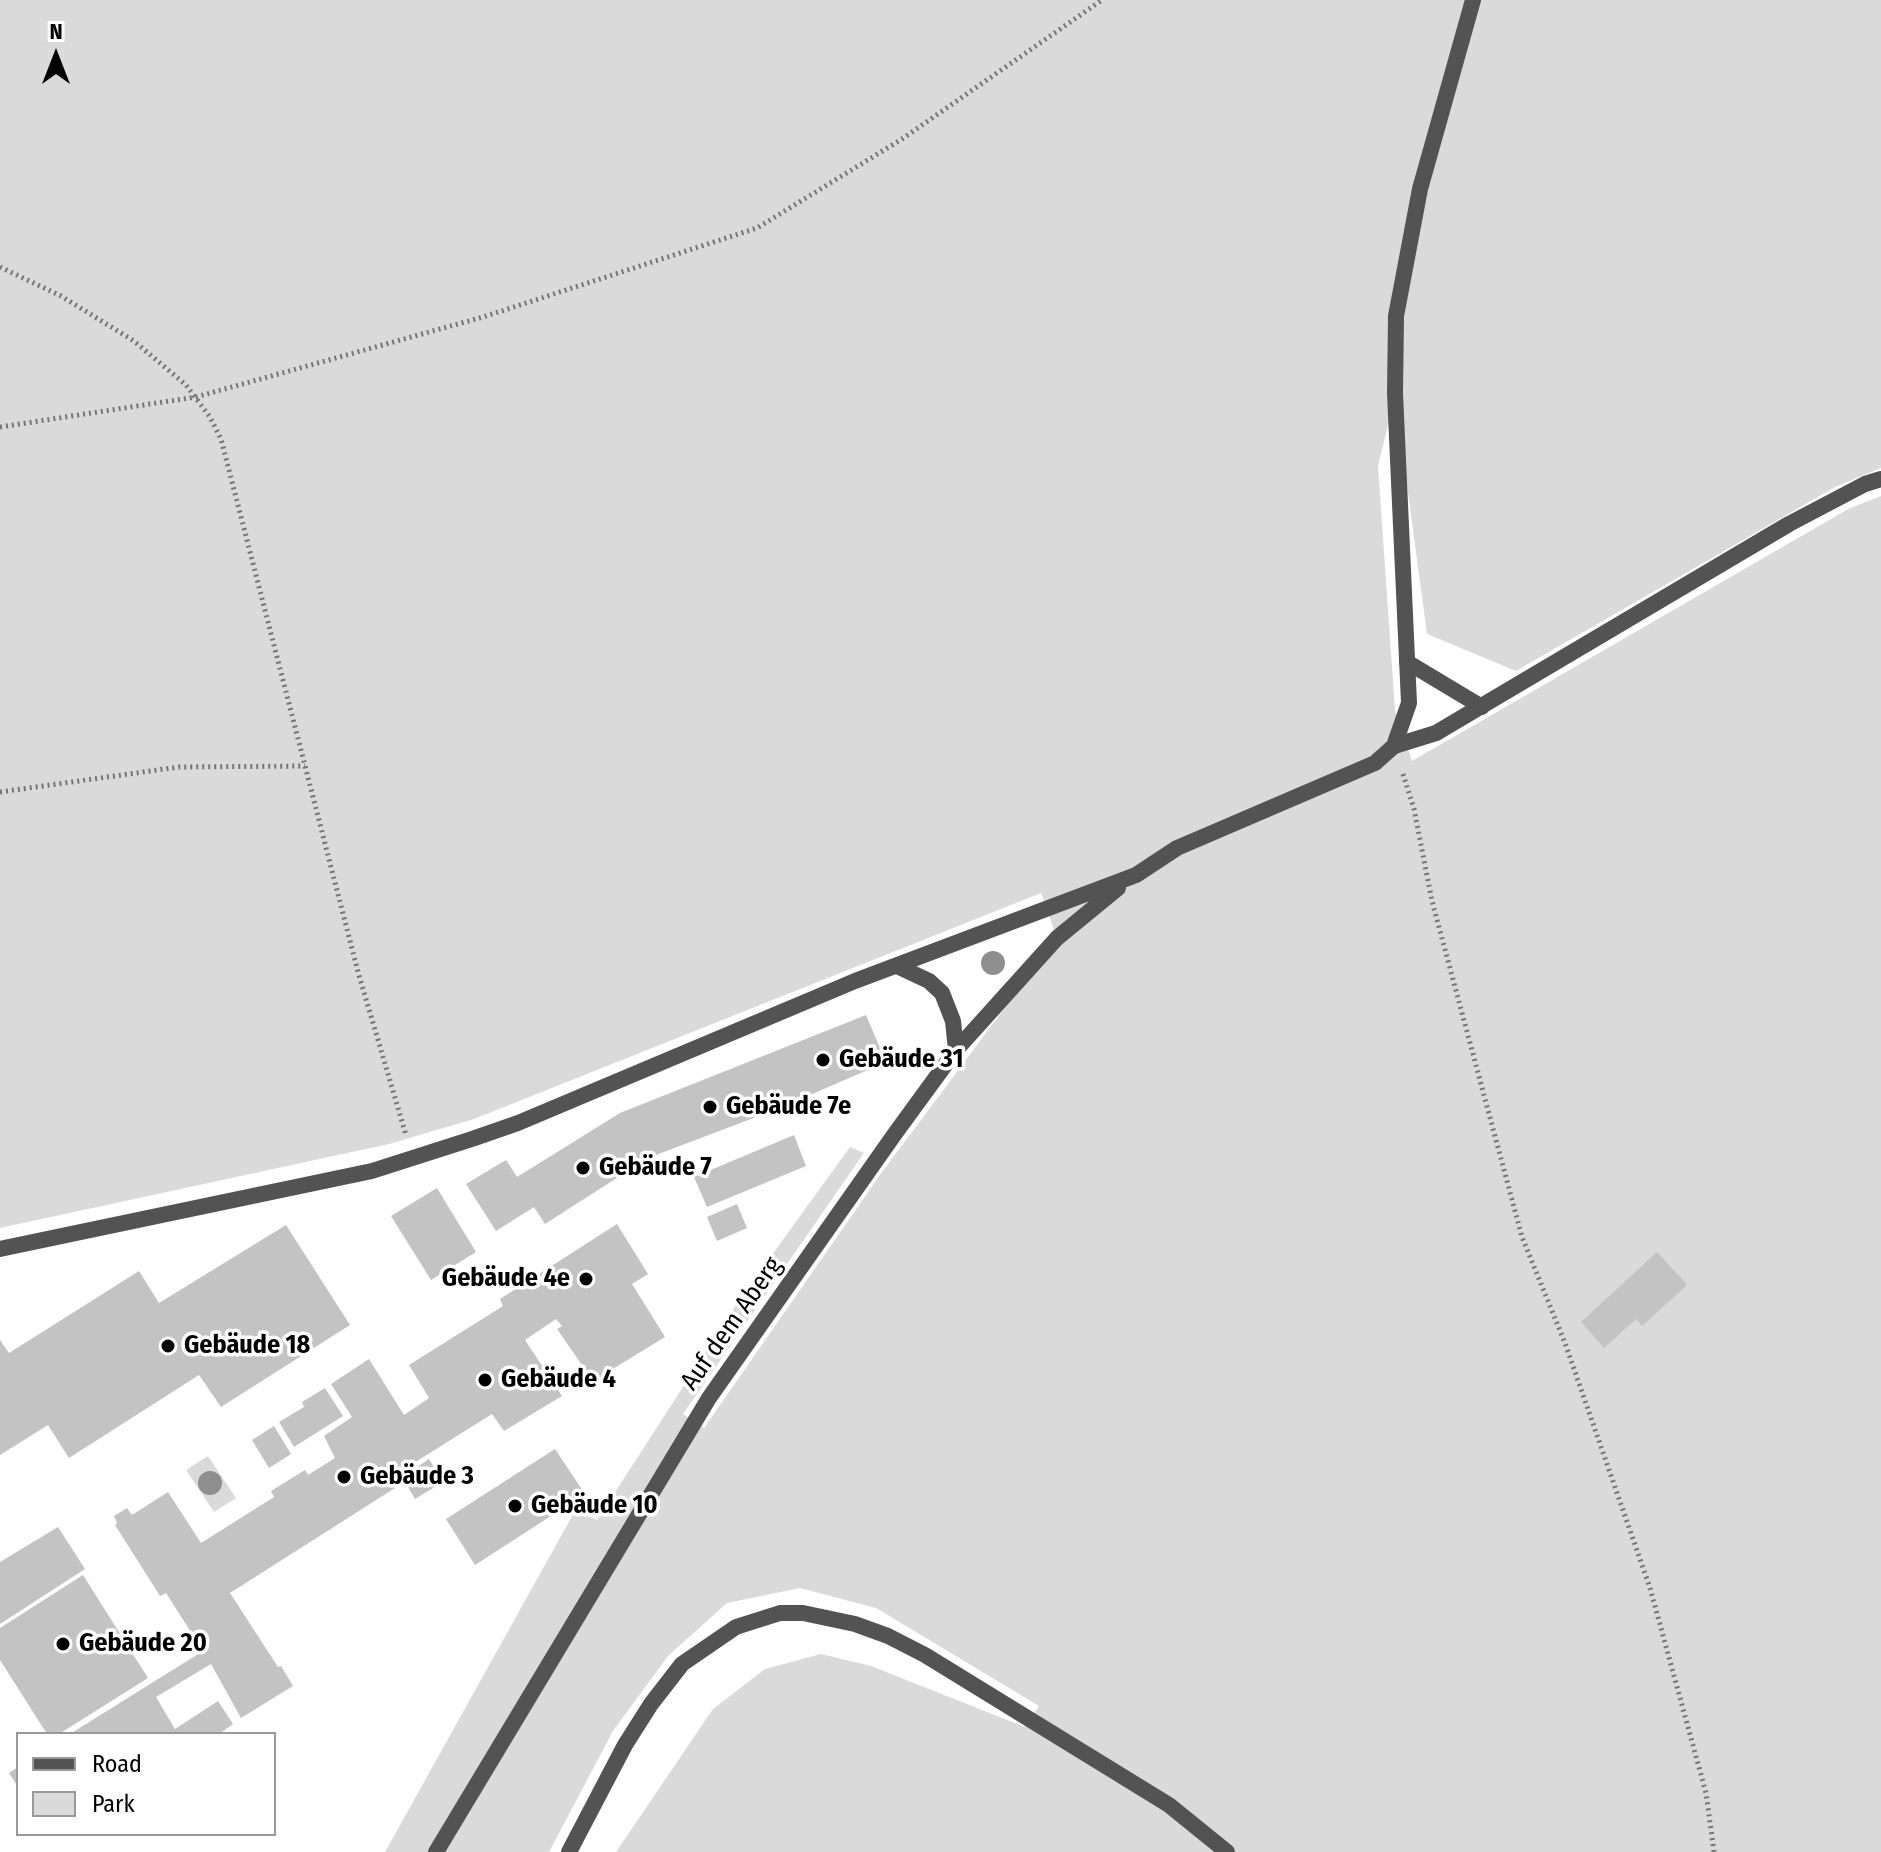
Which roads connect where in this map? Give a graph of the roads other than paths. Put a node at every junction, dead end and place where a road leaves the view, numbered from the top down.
1 (1473, 0) edge
2 (1881, 479) edge
3 (1407, 662) junction
4 (1482, 707) junction
5 (1394, 746) junction
6 (1136, 875) junction
7 (897, 966) junction
8 (956, 1050) junction
9 (0, 1249) edge
10 (436, 1852) edge
11 (569, 1852) edge
12 (1227, 1852) edge

1 - 3 street
2 - 4 street
3 - 4 street
3 - 5 street
4 - 5 street
5 - 6 street
6 - 7 street
6 - 8 street, Auf dem Aberg
7 - 8 street
7 - 9 street
8 - 10 street, Auf dem Aberg
11 - 12 street

